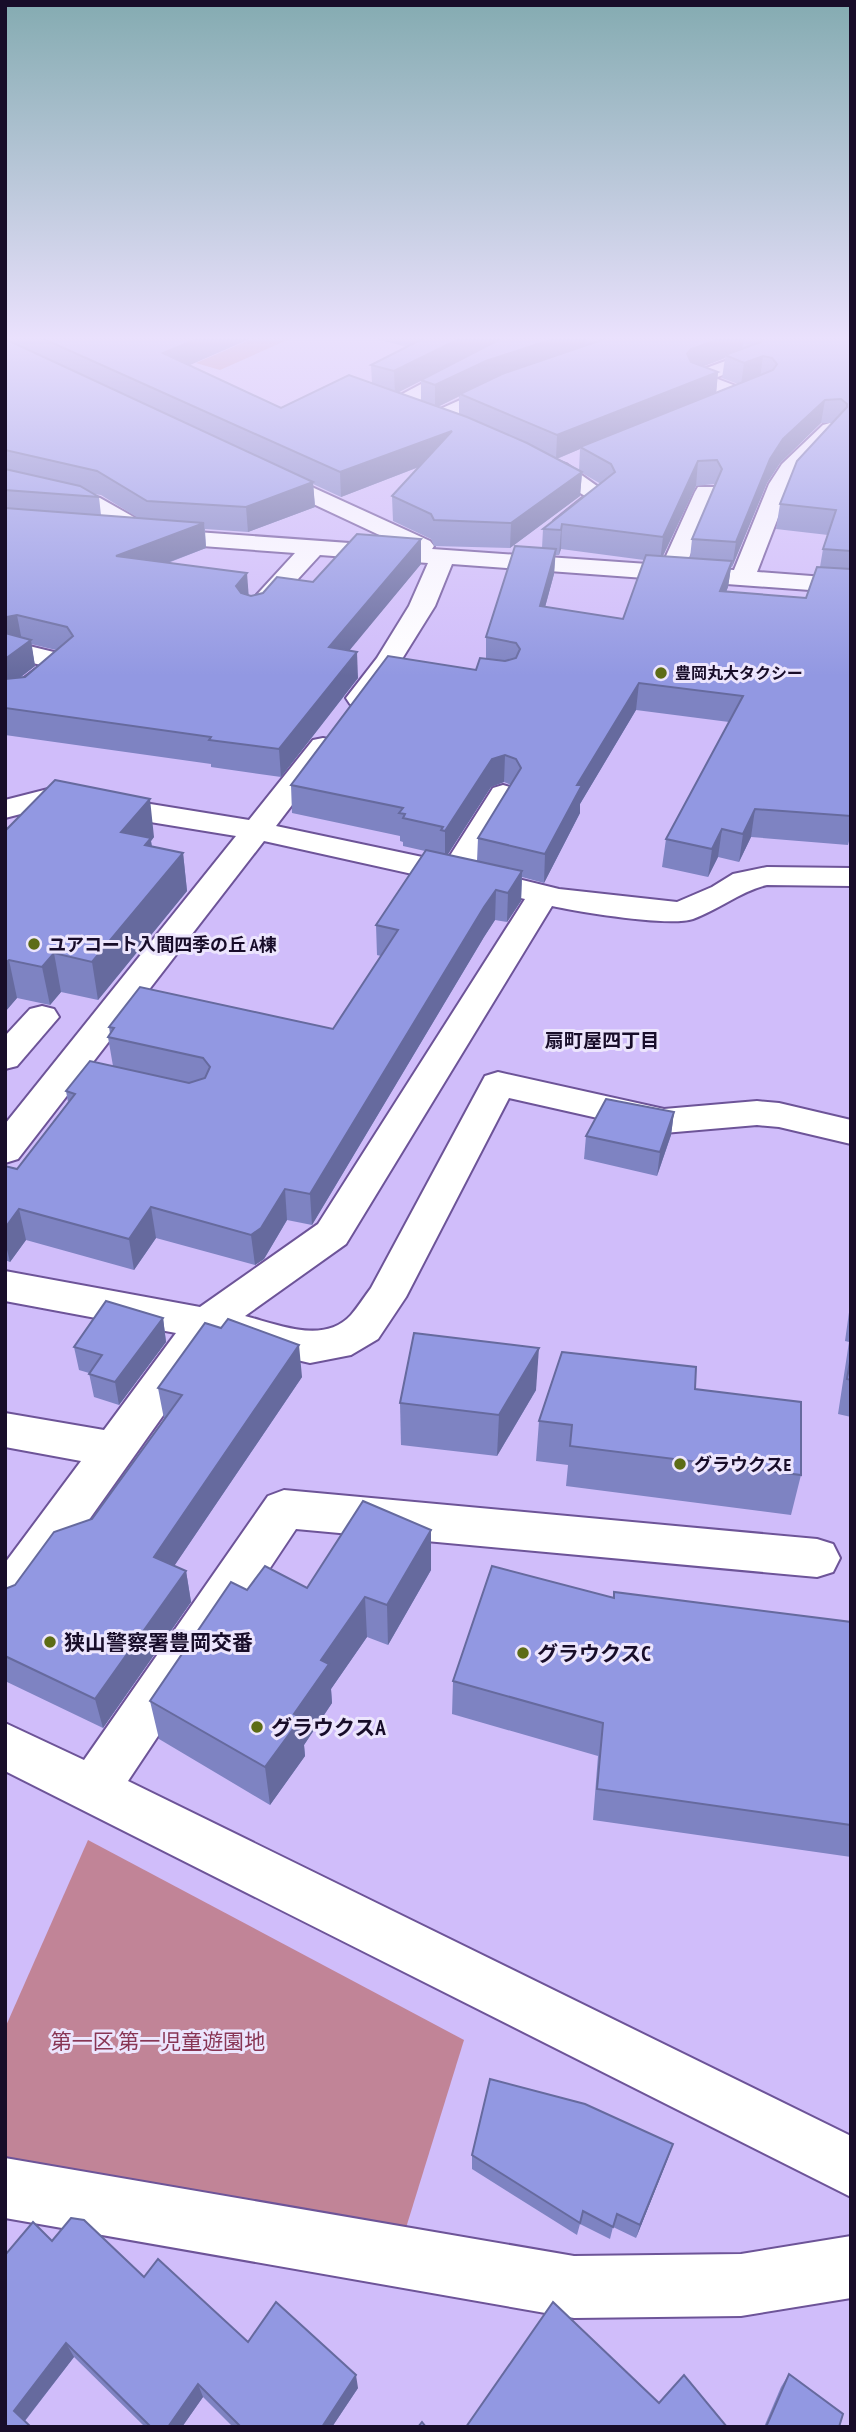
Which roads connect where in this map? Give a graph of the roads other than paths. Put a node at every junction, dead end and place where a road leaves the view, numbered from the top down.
1 (510, 449) edge
2 (809, 449) edge
3 (582, 460) edge
4 (243, 462) edge
5 (558, 470) junction
6 (5, 483) edge
7 (706, 492) edge
8 (96, 531) edge
9 (148, 536) junction
10 (314, 547) junction
11 (443, 556) junction
12 (514, 560) junction
13 (671, 572) junction
14 (743, 578) junction
15 (851, 586) edge
16 (254, 612) edge
17 (21, 652) edge
18 (5, 696) edge
19 (503, 794) edge
20 (5, 809) edge
21 (258, 831) junction
22 (455, 873) junction
23 (851, 877) edge
24 (544, 894) junction
25 (42, 1017) dead end
26 (5, 1059) edge
27 (65, 1071) junction
28 (103, 1079) edge
29 (851, 1132) edge
30 (5, 1150) edge
31 (5, 1286) edge
32 (206, 1323) junction
33 (5, 1430) edge
34 (115, 1450) junction
35 (817, 1558) dead end
36 (5, 1600) edge
37 (5, 1746) edge
38 (93, 1790) junction
39 (851, 2167) edge
40 (8, 2194) edge
41 (851, 2267) edge

1 - 5 street
2 - 14 street
3 - 5 street
4 - 11 street
5 - 12 street
6 - 9 street
7 - 13 street
8 - 9 street
9 - 10 street
10 - 11 street
10 - 16 street
11 - 12 street
11 - 21 street
12 - 13 street
13 - 14 street
14 - 15 street
17 - 18 street
19 - 22 street
20 - 21 street
21 - 22 street
21 - 27 street
22 - 24 street
23 - 24 street
24 - 32 street
25 - 26 street
27 - 28 street
27 - 30 street
29 - 32 street
31 - 32 street
32 - 34 street
33 - 34 street
34 - 36 street
35 - 38 street
37 - 38 street
38 - 39 street
40 - 41 street

